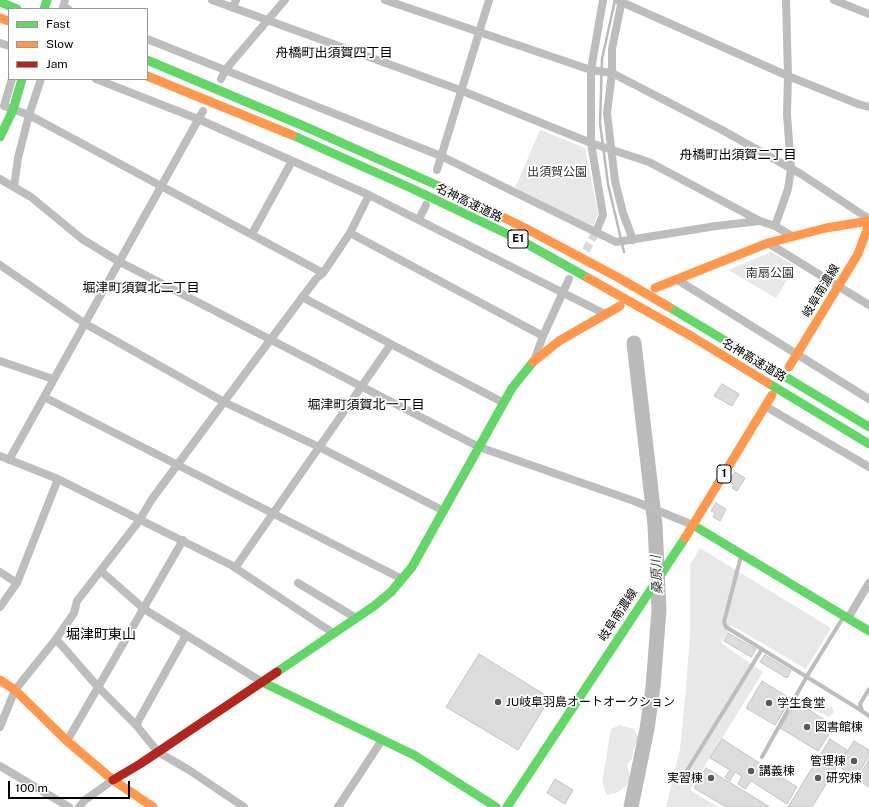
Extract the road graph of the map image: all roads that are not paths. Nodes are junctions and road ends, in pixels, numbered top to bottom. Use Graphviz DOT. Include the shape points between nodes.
graph roads {
  1 [pos="66,0"];
  2 [pos="212,0"];
  3 [pos="236,0"];
  4 [pos="284,0"];
  5 [pos="385,0"];
  6 [pos="489,0"];
  7 [pos="603,0"];
  8 [pos="620,0"];
  9 [pos="786,0"];
  10 [pos="834,0"];
  11 [pos="0,2"];
  12 [pos="15,8"];
  13 [pos="66,8"];
  14 [pos="233,8"];
  15 [pos="869,14"];
  16 [pos="267,21"];
  17 [pos="478,32"];
  18 [pos="148,39"];
  19 [pos="148,60"];
  20 [pos="226,69"];
  21 [pos="594,71"];
  22 [pos="609,73"];
  23 [pos="148,76"];
  24 [pos="788,76"];
  25 [pos="221,79"];
  26 [pos="12,80"];
  27 [pos="22,80"];
  28 [pos="41,80"];
  29 [pos="99,80"];
  30 [pos="460,90"];
  31 [pos="2,105"];
  32 [pos="869,106"];
  33 [pos="13,110"];
  34 [pos="203,111"];
  35 [pos="28,115"];
  36 [pos="198,119"];
  37 [pos="0,137"];
  38 [pos="594,144"];
  39 [pos="609,148"];
  40 [pos="441,156"];
  41 [pos="292,161"];
  42 [pos="792,169"];
  43 [pos="437,170"];
  44 [pos="0,179"];
  45 [pos="14,187"];
  46 [pos="161,187"];
  47 [pos="368,195"];
  48 [pos="426,205"];
  49 [pos="420,219"];
  50 [pos="869,220"];
  51 [pos="760,221"];
  52 [pos="869,224"];
  53 [pos="775,226"];
  54 [pos="596,232"];
  55 [pos="350,233"];
  56 [pos="252,234"];
  57 [pos="792,236"];
  58 [pos="632,240"];
  59 [pos="768,243"];
  60 [pos="118,261"];
  61 [pos="0,265"];
  62 [pos="323,274"];
  63 [pos="569,279"];
  64 [pos="676,279"];
  65 [pos="838,286"];
  66 [pos="655,288"];
  67 [pos="563,292"];
  68 [pos="302,297"];
  69 [pos="869,305"];
  70 [pos="620,306"];
  71 [pos="606,314"];
  72 [pos="84,323"];
  73 [pos="543,336"];
  74 [pos="269,340"];
  75 [pos="391,344"];
  76 [pos="797,355"];
  77 [pos="0,361"];
  78 [pos="534,361"];
  79 [pos="789,368"];
  80 [pos="53,379"];
  81 [pos="361,387"];
  82 [pos="772,395"];
  83 [pos="44,397"];
  84 [pos="869,399"];
  85 [pos="224,402"];
  86 [pos="504,404"];
  87 [pos="765,406"];
  88 [pos="869,427"];
  89 [pos="869,444"];
  90 [pos="319,447"];
  91 [pos="479,447"];
  92 [pos="0,456"];
  93 [pos="9,460"];
  94 [pos="177,465"];
  95 [pos="869,467"];
  96 [pos="58,479"];
  97 [pos="444,511"];
  98 [pos="273,514"];
  99 [pos="139,521"];
  100 [pos="693,525"];
  101 [pos="184,540"];
  102 [pos="741,554"];
  103 [pos="235,568"];
  104 [pos="101,571"];
  105 [pos="0,572"];
  106 [pos="402,579"];
  107 [pos="298,583"];
  108 [pos="17,584"];
  109 [pos="869,584"];
  110 [pos="0,607"];
  111 [pos="144,609"];
  112 [pos="846,617"];
  113 [pos="356,618"];
  114 [pos="869,631"];
  115 [pos="333,633"];
  116 [pos="186,635"];
  117 [pos="56,638"];
  118 [pos="762,649"];
  119 [pos="807,676"];
  120 [pos="0,680"];
  121 [pos="262,682"];
  122 [pos="98,687"];
  123 [pos="869,689"];
  124 [pos="14,690"];
  125 [pos="862,711"];
  126 [pos="869,716"];
  127 [pos="136,725"];
  128 [pos="0,727"];
  129 [pos="382,740"];
  130 [pos="67,741"];
  131 [pos="158,752"];
  132 [pos="762,757"];
  133 [pos="0,766"];
  134 [pos="683,777"];
  135 [pos="113,780"];
  136 [pos="69,807"];
  137 [pos="79,807"];
  138 [pos="153,807"];
  139 [pos="244,807"];
  140 [pos="338,807"];
  141 [pos="496,807"];
  142 [pos="507,807"];
  1 -- 13 [label="street" via="63,7"];
  2 -- 14 [label="street"];
  3 -- 14 [label="street"];
  4 -- 16 [label="street"];
  5 -- 17 [label="street"];
  6 -- 17 [label="street"];
  7 -- 21 [label="street"];
  8 -- 22 [label="street"];
  8 -- 24 [label="street"];
  9 -- 24 [label="street"];
  10 -- 15 [label="street"];
  11 -- 12 [label="main road"];
  14 -- 16 [label="street"];
  16 -- 20 [label="street"];
  16 -- 30 [label="street"];
  17 -- 21 [label="street"];
  17 -- 30 [label="street"];
  18 -- 20 [label="street"];
  19 -- 88 [label="main road, 名神高速道路 / E1" via="418,176 525,228 692,320"];
  20 -- 25 [label="street"];
  20 -- 40 [label="street"];
  21 -- 22 [label="street"];
  21 -- 38 [label="street"];
  22 -- 39 [label="street"];
  22 -- 42 [label="street" via="722,130"];
  23 -- 89 [label="main road, 名神高速道路 / E1" via="399,182 520,240 691,336"];
  24 -- 32 [label="street"];
  24 -- 42 [label="street" via="787,114"];
  26 -- 31 [label="street"];
  27 -- 33 [label="main road"];
  28 -- 35 [label="street"];
  29 -- 36 [label="street"];
  30 -- 38 [label="street"];
  30 -- 40 [label="street"];
  31 -- 33 [label="street"];
  33 -- 35 [label="street"];
  33 -- 37 [label="main road"];
  34 -- 36 [label="street"];
  35 -- 45 [label="street"];
  35 -- 46 [label="street"];
  36 -- 41 [label="street"];
  36 -- 46 [label="street"];
  38 -- 39 [label="street"];
  38 -- 54 [label="street" via="603,215"];
  39 -- 51 [label="street" via="649,162"];
  39 -- 58 [label="street" via="615,182"];
  40 -- 43 [label="street"];
  40 -- 54 [label="street"];
  41 -- 47 [label="street"];
  41 -- 56 [label="street"];
  42 -- 50 [label="street"];
  42 -- 53 [label="street"];
  44 -- 45 [label="street"];
  45 -- 60 [label="street" via="31,197 82,239"];
  46 -- 56 [label="street"];
  46 -- 60 [label="street"];
  47 -- 49 [label="street"];
  47 -- 55 [label="street"];
  48 -- 49 [label="street"];
  49 -- 67 [label="street"];
  50 -- 57 [label="main road"];
  51 -- 53 [label="street"];
  51 -- 58 [label="street"];
  52 -- 65 [label="main road, 岐阜南濃線" via="858,254"];
  53 -- 57 [label="street"];
  54 -- 58 [label="street" via="619,242"];
  55 -- 62 [label="street"];
  55 -- 73 [label="street"];
  56 -- 62 [label="street"];
  57 -- 59 [label="main road"];
  59 -- 64 [label="main road"];
  59 -- 65 [label="street"];
  60 -- 72 [label="street"];
  60 -- 74 [label="street"];
  61 -- 72 [label="street"];
  62 -- 68 [label="street"];
  63 -- 67 [label="street"];
  64 -- 66 [label="main road"];
  64 -- 76 [label="street"];
  65 -- 69 [label="street"];
  65 -- 76 [label="main road, 岐阜南濃線"];
  67 -- 71 [label="street"];
  67 -- 73 [label="street"];
  68 -- 74 [label="street"];
  68 -- 75 [label="street"];
  70 -- 71 [label="main road"];
  71 -- 78 [label="main road" via="559,341"];
  72 -- 80 [label="street"];
  72 -- 85 [label="street"];
  73 -- 78 [label="street"];
  74 -- 81 [label="street"];
  74 -- 85 [label="street"];
  75 -- 81 [label="street"];
  75 -- 86 [label="street"];
  76 -- 79 [label="main road, 岐阜南濃線"];
  76 -- 84 [label="street"];
  77 -- 80 [label="street"];
  78 -- 86 [label="main road" via="512,388"];
  80 -- 83 [label="street"];
  81 -- 90 [label="street"];
  81 -- 91 [label="street"];
  82 -- 87 [label="main road, 岐阜南濃線 / 1"];
  83 -- 93 [label="street"];
  83 -- 94 [label="street"];
  85 -- 90 [label="street"];
  85 -- 94 [label="street"];
  86 -- 91 [label="main road"];
  87 -- 95 [label="street"];
  87 -- 100 [label="main road, 岐阜南濃線 / 1"];
  90 -- 97 [label="street"];
  90 -- 98 [label="street"];
  91 -- 97 [label="main road"];
  91 -- 100 [label="street" via="634,501"];
  92 -- 93 [label="street"];
  93 -- 96 [label="street"];
  94 -- 98 [label="street"];
  94 -- 99 [label="street"];
  96 -- 99 [label="street"];
  96 -- 108 [label="street"];
  97 -- 106 [label="main road" via="412,567"];
  98 -- 103 [label="street"];
  98 -- 106 [label="street"];
  99 -- 101 [label="street"];
  99 -- 104 [label="street"];
  100 -- 102 [label="main road"];
  100 -- 142 [label="main road, 岐阜南濃線 / 1"];
  101 -- 103 [label="street"];
  101 -- 111 [label="street"];
  102 -- 112 [label="main road"];
  102 -- 118 [label="lane" via="724,622 726,627"];
  103 -- 115 [label="street"];
  104 -- 111 [label="street"];
  104 -- 117 [label="street" via="78,601 74,613"];
  105 -- 108 [label="street"];
  106 -- 113 [label="main road" via="391,592"];
  107 -- 113 [label="street"];
  108 -- 110 [label="street"];
  109 -- 112 [label="street"];
  111 -- 116 [label="street"];
  111 -- 122 [label="street"];
  112 -- 114 [label="main road"];
  112 -- 119 [label="lane"];
  113 -- 115 [label="main road"];
  115 -- 121 [label="main road"];
  116 -- 121 [label="street"];
  116 -- 127 [label="street"];
  117 -- 122 [label="street"];
  117 -- 124 [label="street"];
  118 -- 119 [label="lane"];
  118 -- 134 [label="lane"];
  119 -- 125 [label="lane"];
  119 -- 132 [label="lane"];
  120 -- 124 [label="main road"];
  121 -- 129 [label="main road"];
  121 -- 131 [label="main road"];
  122 -- 127 [label="street"];
  122 -- 130 [label="street"];
  123 -- 125 [label="lane" via="860,704"];
  124 -- 128 [label="street"];
  124 -- 130 [label="main road"];
  125 -- 126 [label="lane"];
  127 -- 131 [label="street"];
  129 -- 140 [label="street"];
  129 -- 141 [label="main road" via="414,755"];
  130 -- 135 [label="main road"];
  131 -- 135 [label="main road"];
  131 -- 139 [label="street"];
  133 -- 136 [label="street"];
  135 -- 137 [label="street"];
  135 -- 138 [label="main road"];
}
